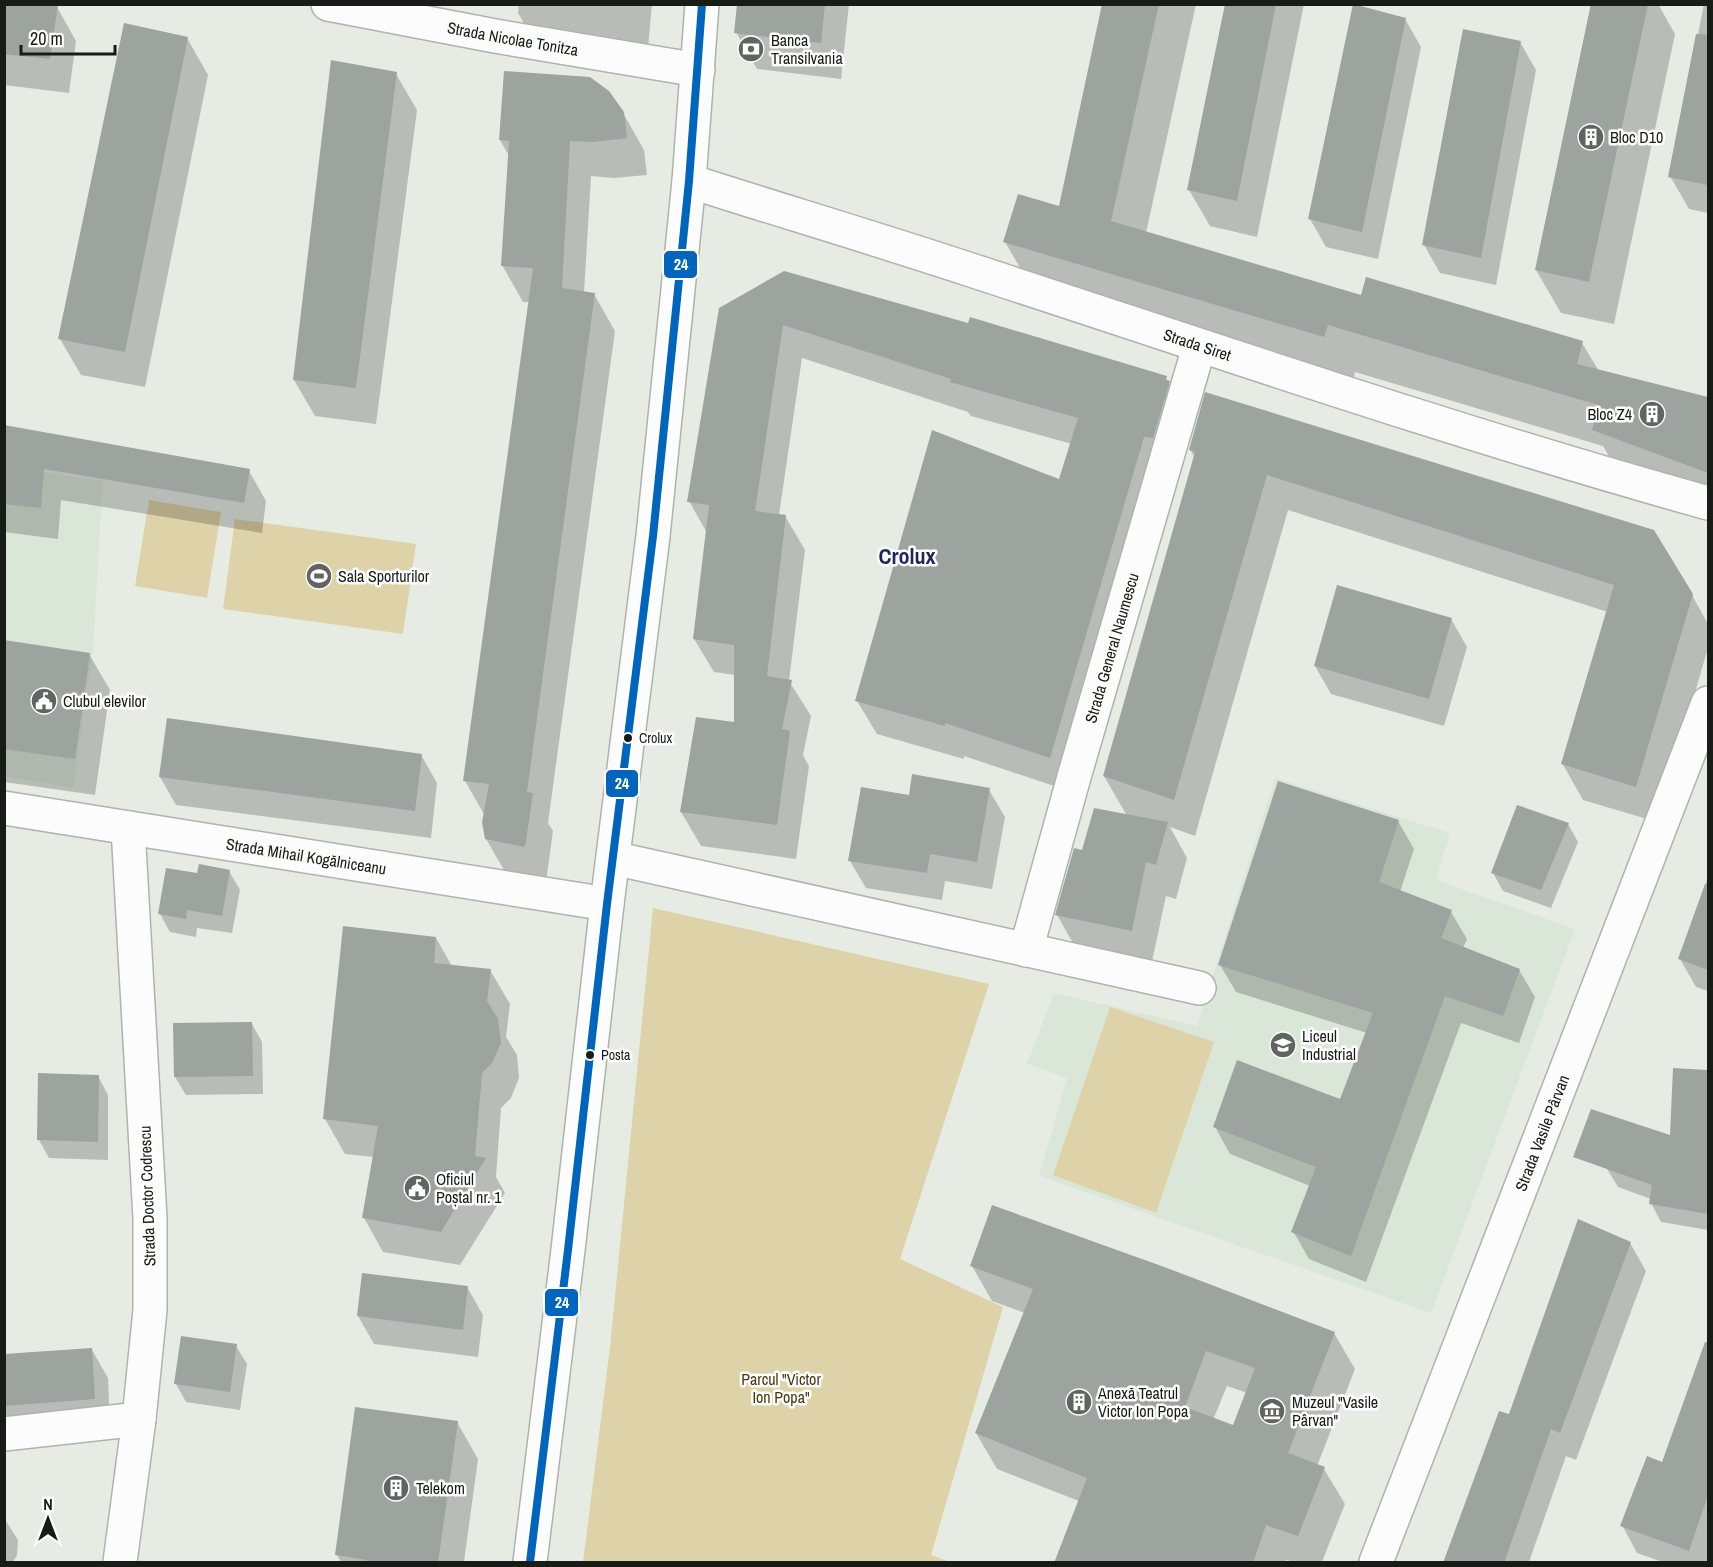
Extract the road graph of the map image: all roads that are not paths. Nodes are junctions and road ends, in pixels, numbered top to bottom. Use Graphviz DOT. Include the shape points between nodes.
graph roads {
  1 [pos="328,4"];
  2 [pos="702,4"];
  3 [pos="698,70"];
  4 [pos="688,182"];
  5 [pos="1199,346"];
  6 [pos="1708,504"];
  7 [pos="1708,703"];
  8 [pos="4,808"];
  9 [pos="128,828"];
  10 [pos="612,858"];
  11 [pos="607,904"];
  12 [pos="1026,950"];
  13 [pos="1199,988"];
  14 [pos="139,1419"];
  15 [pos="4,1434"];
  16 [pos="120,1563"];
  17 [pos="530,1563"];
  18 [pos="1376,1563"];
  1 -- 3 [label="street, Strada Nicolae Tonitza"];
  2 -- 3 [label="street"];
  3 -- 4 [label="street"];
  4 -- 5 [label="street, Strada Siret"];
  4 -- 10 [label="street" via="653,536"];
  5 -- 6 [label="street, Strada Siret" via="1564,463"];
  5 -- 12 [label="street, Strada General Naumescu"];
  7 -- 18 [label="street, Strada Vasile Pârvan"];
  8 -- 9 [label="street, Strada Mihail Kogălniceanu"];
  9 -- 11 [label="street, Strada Mihail Kogălniceanu"];
  9 -- 14 [label="street, Strada Doctor Codrescu" via="150,1218 150,1310"];
  10 -- 11 [label="street"];
  10 -- 12 [label="street"];
  11 -- 17 [label="street"];
  12 -- 13 [label="street"];
  14 -- 15 [label="street"];
  14 -- 16 [label="street, Strada Doctor Codrescu"];
}
